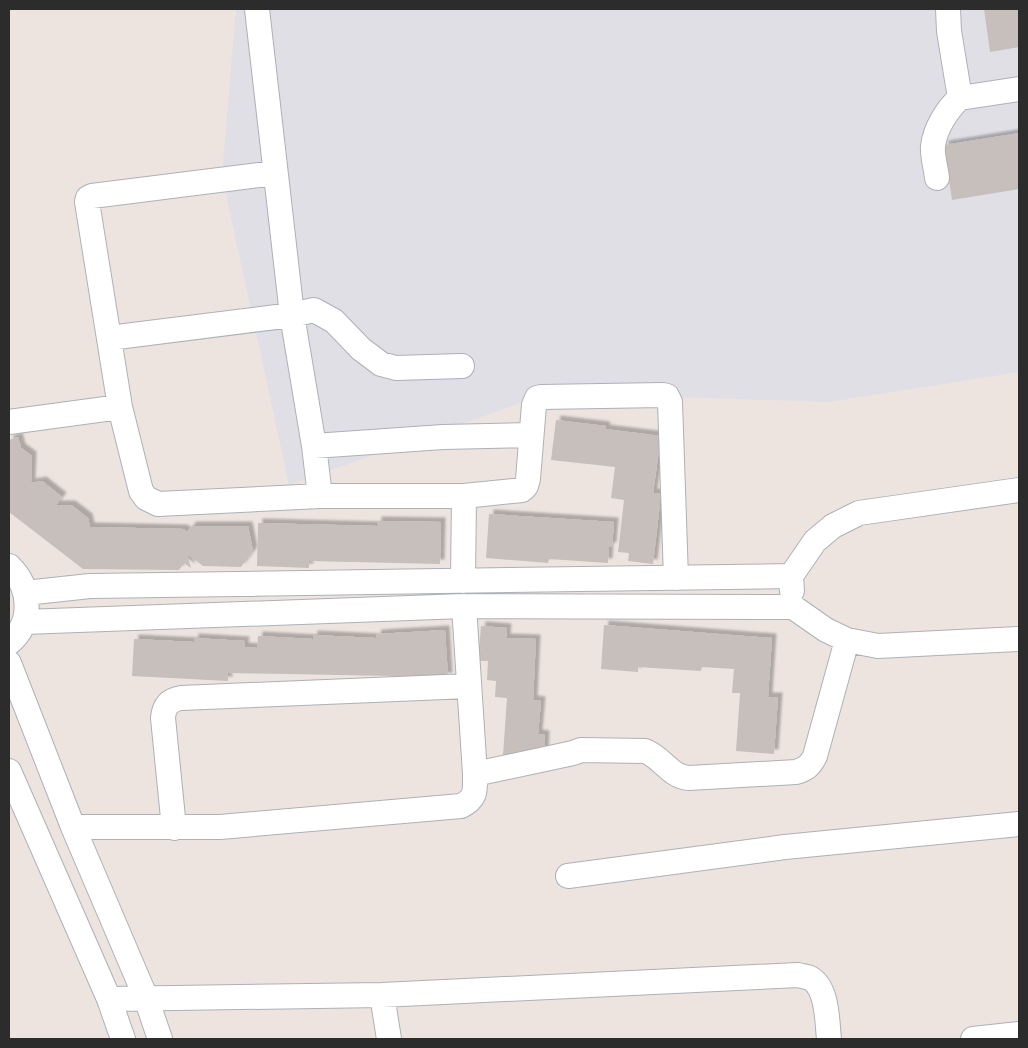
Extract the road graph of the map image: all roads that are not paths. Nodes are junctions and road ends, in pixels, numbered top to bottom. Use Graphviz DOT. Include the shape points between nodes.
graph roads {
  1 [pos="257,9"];
  2 [pos="948,9"];
  3 [pos="1019,89"];
  4 [pos="960,98"];
  5 [pos="275,173"];
  6 [pos="937,178"];
  7 [pos="292,315"];
  8 [pos="109,338"];
  9 [pos="462,366"];
  10 [pos="120,407"];
  11 [pos="9,422"];
  12 [pos="531,435"];
  13 [pos="314,446"];
  14 [pos="1019,490"];
  15 [pos="320,496"];
  16 [pos="464,496"];
  17 [pos="9,566"];
  18 [pos="791,576"];
  19 [pos="676,578"];
  20 [pos="463,581"];
  21 [pos="26,592"];
  22 [pos="464,606"];
  23 [pos="793,608"];
  24 [pos="24,622"];
  25 [pos="1019,639"];
  26 [pos="847,640"];
  27 [pos="9,643"];
  28 [pos="9,663"];
  29 [pos="470,686"];
  30 [pos="9,772"];
  31 [pos="475,774"];
  32 [pos="1019,824"];
  33 [pos="73,827"];
  34 [pos="174,828"];
  35 [pos="568,876"];
  36 [pos="382,995"];
  37 [pos="146,998"];
  38 [pos="109,999"];
  39 [pos="1019,1034"];
  40 [pos="123,1039"];
  41 [pos="160,1039"];
  42 [pos="389,1039"];
  43 [pos="829,1039"];
  44 [pos="973,1039"];
  1 -- 5 [label="street"];
  2 -- 4 [label="street"];
  3 -- 4 [label="street"];
  4 -- 6 [label="street" via="937,132 933,147"];
  5 -- 7 [label="street"];
  5 -- 8 [label="street" via="88,198"];
  7 -- 8 [label="street"];
  7 -- 9 [label="street" via="314,310 334,321 381,364 396,368"];
  7 -- 13 [label="street"];
  8 -- 10 [label="street"];
  10 -- 11 [label="street"];
  10 -- 15 [label="street" via="141,492 152,502"];
  12 -- 13 [label="street"];
  12 -- 16 [label="street" via="528,479 522,490"];
  12 -- 19 [label="street" via="537,398 667,396 670,402"];
  13 -- 15 [label="street"];
  14 -- 18 [label="street" via="859,514 833,526 815,541"];
  15 -- 16 [label="street"];
  16 -- 20 [label="street"];
  17 -- 21 [label="street"];
  18 -- 19 [label="street"];
  18 -- 23 [label="street"];
  19 -- 20 [label="street"];
  20 -- 21 [label="street" via="90,586"];
  21 -- 24 [label="street"];
  22 -- 23 [label="street"];
  22 -- 24 [label="street"];
  22 -- 29 [label="street"];
  23 -- 26 [label="street"];
  24 -- 27 [label="street"];
  25 -- 26 [label="street" via="878,646"];
  26 -- 31 [label="street" via="815,756 804,770 690,778 675,774 645,751 585,750"];
  28 -- 33 [label="street"];
  29 -- 31 [label="street"];
  29 -- 34 [label="street" via="173,700 167,704 162,718"];
  30 -- 38 [label="street"];
  31 -- 34 [label="street" via="473,796 461,806 237,826"];
  32 -- 35 [label="street" via="785,848"];
  33 -- 34 [label="street"];
  33 -- 37 [label="street"];
  36 -- 37 [label="street"];
  36 -- 42 [label="street"];
  36 -- 43 [label="street" via="798,975 811,979 822,993"];
  37 -- 38 [label="street"];
  37 -- 41 [label="street"];
  38 -- 40 [label="street"];
  39 -- 44 [label="street"];
}
